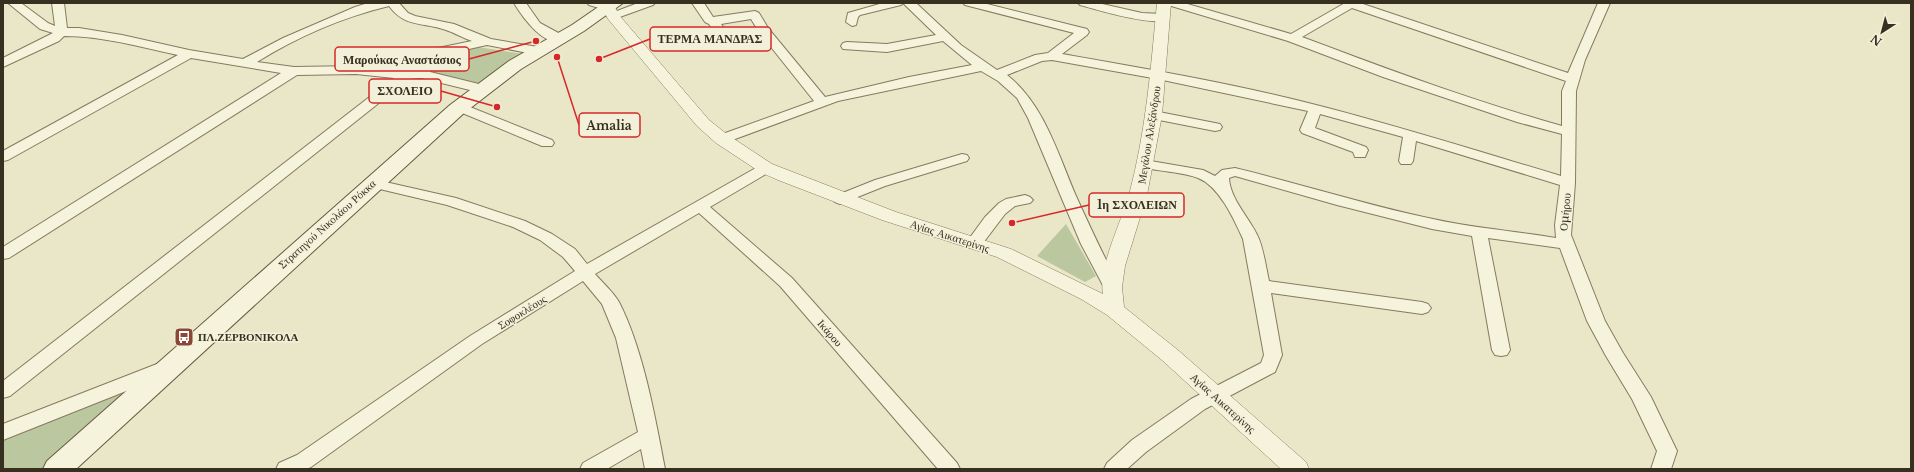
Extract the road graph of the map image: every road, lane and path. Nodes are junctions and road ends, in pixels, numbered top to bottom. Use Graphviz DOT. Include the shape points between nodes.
graph roads {
  1 [pos="14,3"];
  2 [pos="58,3"];
  3 [pos="386,3"];
  4 [pos="393,3"];
  5 [pos="520,3"];
  6 [pos="650,3"];
  7 [pos="698,3"];
  8 [pos="909,3"];
  9 [pos="969,3"];
  10 [pos="1084,3"];
  11 [pos="1172,3"];
  12 [pos="1352,3"];
  13 [pos="1604,3"];
  14 [pos="608,7"];
  15 [pos="1163,11"];
  16 [pos="716,21"];
  17 [pos="852,22"];
  18 [pos="61,32"];
  19 [pos="945,37"];
  20 [pos="1292,38"];
  21 [pos="560,39"];
  22 [pos="488,42"];
  23 [pos="728,42"];
  24 [pos="847,46"];
  25 [pos="538,51"];
  26 [pos="189,54"];
  27 [pos="1052,56"];
  28 [pos="3,63"];
  29 [pos="244,64"];
  30 [pos="984,67"];
  31 [pos="294,71"];
  32 [pos="997,74"];
  33 [pos="413,75"];
  34 [pos="1158,75"];
  35 [pos="1572,79"];
  36 [pos="482,88"];
  37 [pos="822,102"];
  38 [pos="460,107"];
  39 [pos="1316,108"];
  40 [pos="1154,115"];
  41 [pos="1215,128"];
  42 [pos="1569,132"];
  43 [pos="1410,135"];
  44 [pos="722,139"];
  45 [pos="547,143"];
  46 [pos="1360,154"];
  47 [pos="3,156"];
  48 [pos="962,158"];
  49 [pos="1406,161"];
  50 [pos="1145,164"];
  51 [pos="766,168"];
  52 [pos="372,183"];
  53 [pos="1568,183"];
  54 [pos="1222,188"];
  55 [pos="840,199"];
  56 [pos="1026,200"];
  57 [pos="700,206"];
  58 [pos="1478,231"];
  59 [pos="974,243"];
  60 [pos="1565,244"];
  61 [pos="3,254"];
  62 [pos="586,272"];
  63 [pos="1262,286"];
  64 [pos="1112,287"];
  65 [pos="1422,308"];
  66 [pos="1114,310"];
  67 [pos="1501,350"];
  68 [pos="170,366"];
  69 [pos="3,391"];
  70 [pos="1216,396"];
  71 [pos="3,432"];
  72 [pos="649,435"];
  73 [pos="1664,460"];
  74 [pos="57,469"];
  75 [pos="286,469"];
  76 [pos="590,469"];
  77 [pos="655,469"];
  78 [pos="950,469"];
  79 [pos="1114,469"];
  80 [pos="1296,469"];
  1 -- 18 [label="street" via="44,26"];
  2 -- 18 [label="street"];
  3 -- 29 [label="street" via="368,6 306,32"];
  4 -- 22 [label="street" via="401,14 408,18 452,28"];
  5 -- 21 [label="street" via="544,33"];
  6 -- 14 [label="street"];
  7 -- 16 [label="street" via="709,20"];
  8 -- 17 [label="street" via="856,13 852,15"];
  8 -- 19 [label="street"];
  9 -- 27 [label="street" via="1084,32"];
  10 -- 15 [label="street" via="1142,17"];
  11 -- 20 [label="street"];
  12 -- 20 [label="street"];
  12 -- 35 [label="street" via="1389,18"];
  13 -- 35 [label="street, Ομήρου"];
  14 -- 21 [label="main road, Στρατηγού Νικολάου Ρόκκα"];
  14 -- 44 [label="street, Αγίας Αικατερίνης" via="703,123"];
  15 -- 34 [label="street, Μεγάλου Αλεξάνδρου"];
  16 -- 23 [label="street"];
  16 -- 37 [label="street" via="754,15"];
  18 -- 26 [label="street" via="79,32 122,39"];
  18 -- 28 [label="street" via="55,38"];
  19 -- 24 [label="street" via="887,48"];
  19 -- 30 [label="street"];
  20 -- 42 [label="street" via="1388,74"];
  21 -- 25 [label="main road, Στρατηγού Νικολάου Ρόκκα"];
  22 -- 25 [label="street"];
  22 -- 33 [label="street" via="442,51"];
  25 -- 36 [label="main road, Στρατηγού Νικολάου Ρόκκα"];
  26 -- 29 [label="street"];
  26 -- 47 [label="street"];
  27 -- 32 [label="street" via="1039,58"];
  27 -- 34 [label="street"];
  29 -- 31 [label="street"];
  30 -- 32 [label="street"];
  30 -- 37 [label="street" via="902,82"];
  31 -- 33 [label="street" via="356,70"];
  31 -- 61 [label="street"];
  32 -- 64 [label="street" via="1022,96 1035,118 1089,244"];
  33 -- 36 [label="street"];
  33 -- 69 [label="street"];
  34 -- 39 [label="street"];
  34 -- 40 [label="street, Μεγάλου Αλεξάνδρου"];
  35 -- 42 [label="street, Ομήρου" via="1569,91"];
  36 -- 38 [label="main road, Στρατηγού Νικολάου Ρόκκα"];
  37 -- 44 [label="street"];
  38 -- 45 [label="street"];
  38 -- 52 [label="main road, Στρατηγού Νικολάου Ρόκκα"];
  39 -- 43 [label="street"];
  39 -- 46 [label="street" via="1307,130 1361,150"];
  40 -- 41 [label="street"];
  40 -- 50 [label="street, Μεγάλου Αλεξάνδρου"];
  42 -- 53 [label="street, Ομήρου"];
  43 -- 49 [label="street"];
  43 -- 53 [label="street"];
  44 -- 51 [label="street, Αγίας Αικατερίνης"];
  48 -- 55 [label="street" via="880,183"];
  50 -- 54 [label="street" via="1203,174"];
  50 -- 64 [label="street, Μεγάλου Αλεξάνδρου" via="1138,195 1115,266"];
  51 -- 55 [label="street, Αγίας Αικατερίνης"];
  51 -- 57 [label="street, Σοφοκλέους"];
  52 -- 62 [label="street" via="451,201 519,224 568,253"];
  52 -- 68 [label="main road, Στρατηγού Νικολάου Ρόκκα"];
  53 -- 60 [label="street, Ομήρου" via="1563,225"];
  54 -- 58 [label="street" via="1222,177 1227,173 1236,172 1432,224"];
  54 -- 63 [label="street" via="1251,239"];
  55 -- 59 [label="street, Αγίας Αικατερίνης"];
  56 -- 59 [label="street" via="1010,203 1001,210"];
  57 -- 62 [label="street, Σοφοκλέους"];
  57 -- 78 [label="street, Ικάρου" via="786,282"];
  58 -- 60 [label="street"];
  58 -- 67 [label="street"];
  59 -- 66 [label="street, Αγίας Αικατερίνης" via="1042,270"];
  60 -- 73 [label="street, Ομήρου" via="1596,321 1641,397"];
  62 -- 72 [label="street" via="610,302 625,338"];
  62 -- 75 [label="street, Σοφοκλέους" via="476,340 304,461"];
  63 -- 65 [label="street"];
  63 -- 70 [label="street" via="1273,355 1268,367"];
  64 -- 66 [label="street, Μεγάλου Αλεξάνδρου"];
  66 -- 70 [label="street, Αγίας Αικατερίνης"];
  68 -- 71 [label="street"];
  68 -- 74 [label="main road, Στρατηγού Νικολάου Ρόκκα"];
  70 -- 79 [label="street" via="1176,418"];
  70 -- 80 [label="street, Αγίας Αικατερίνης"];
  72 -- 76 [label="street"];
  72 -- 77 [label="street"];
}
